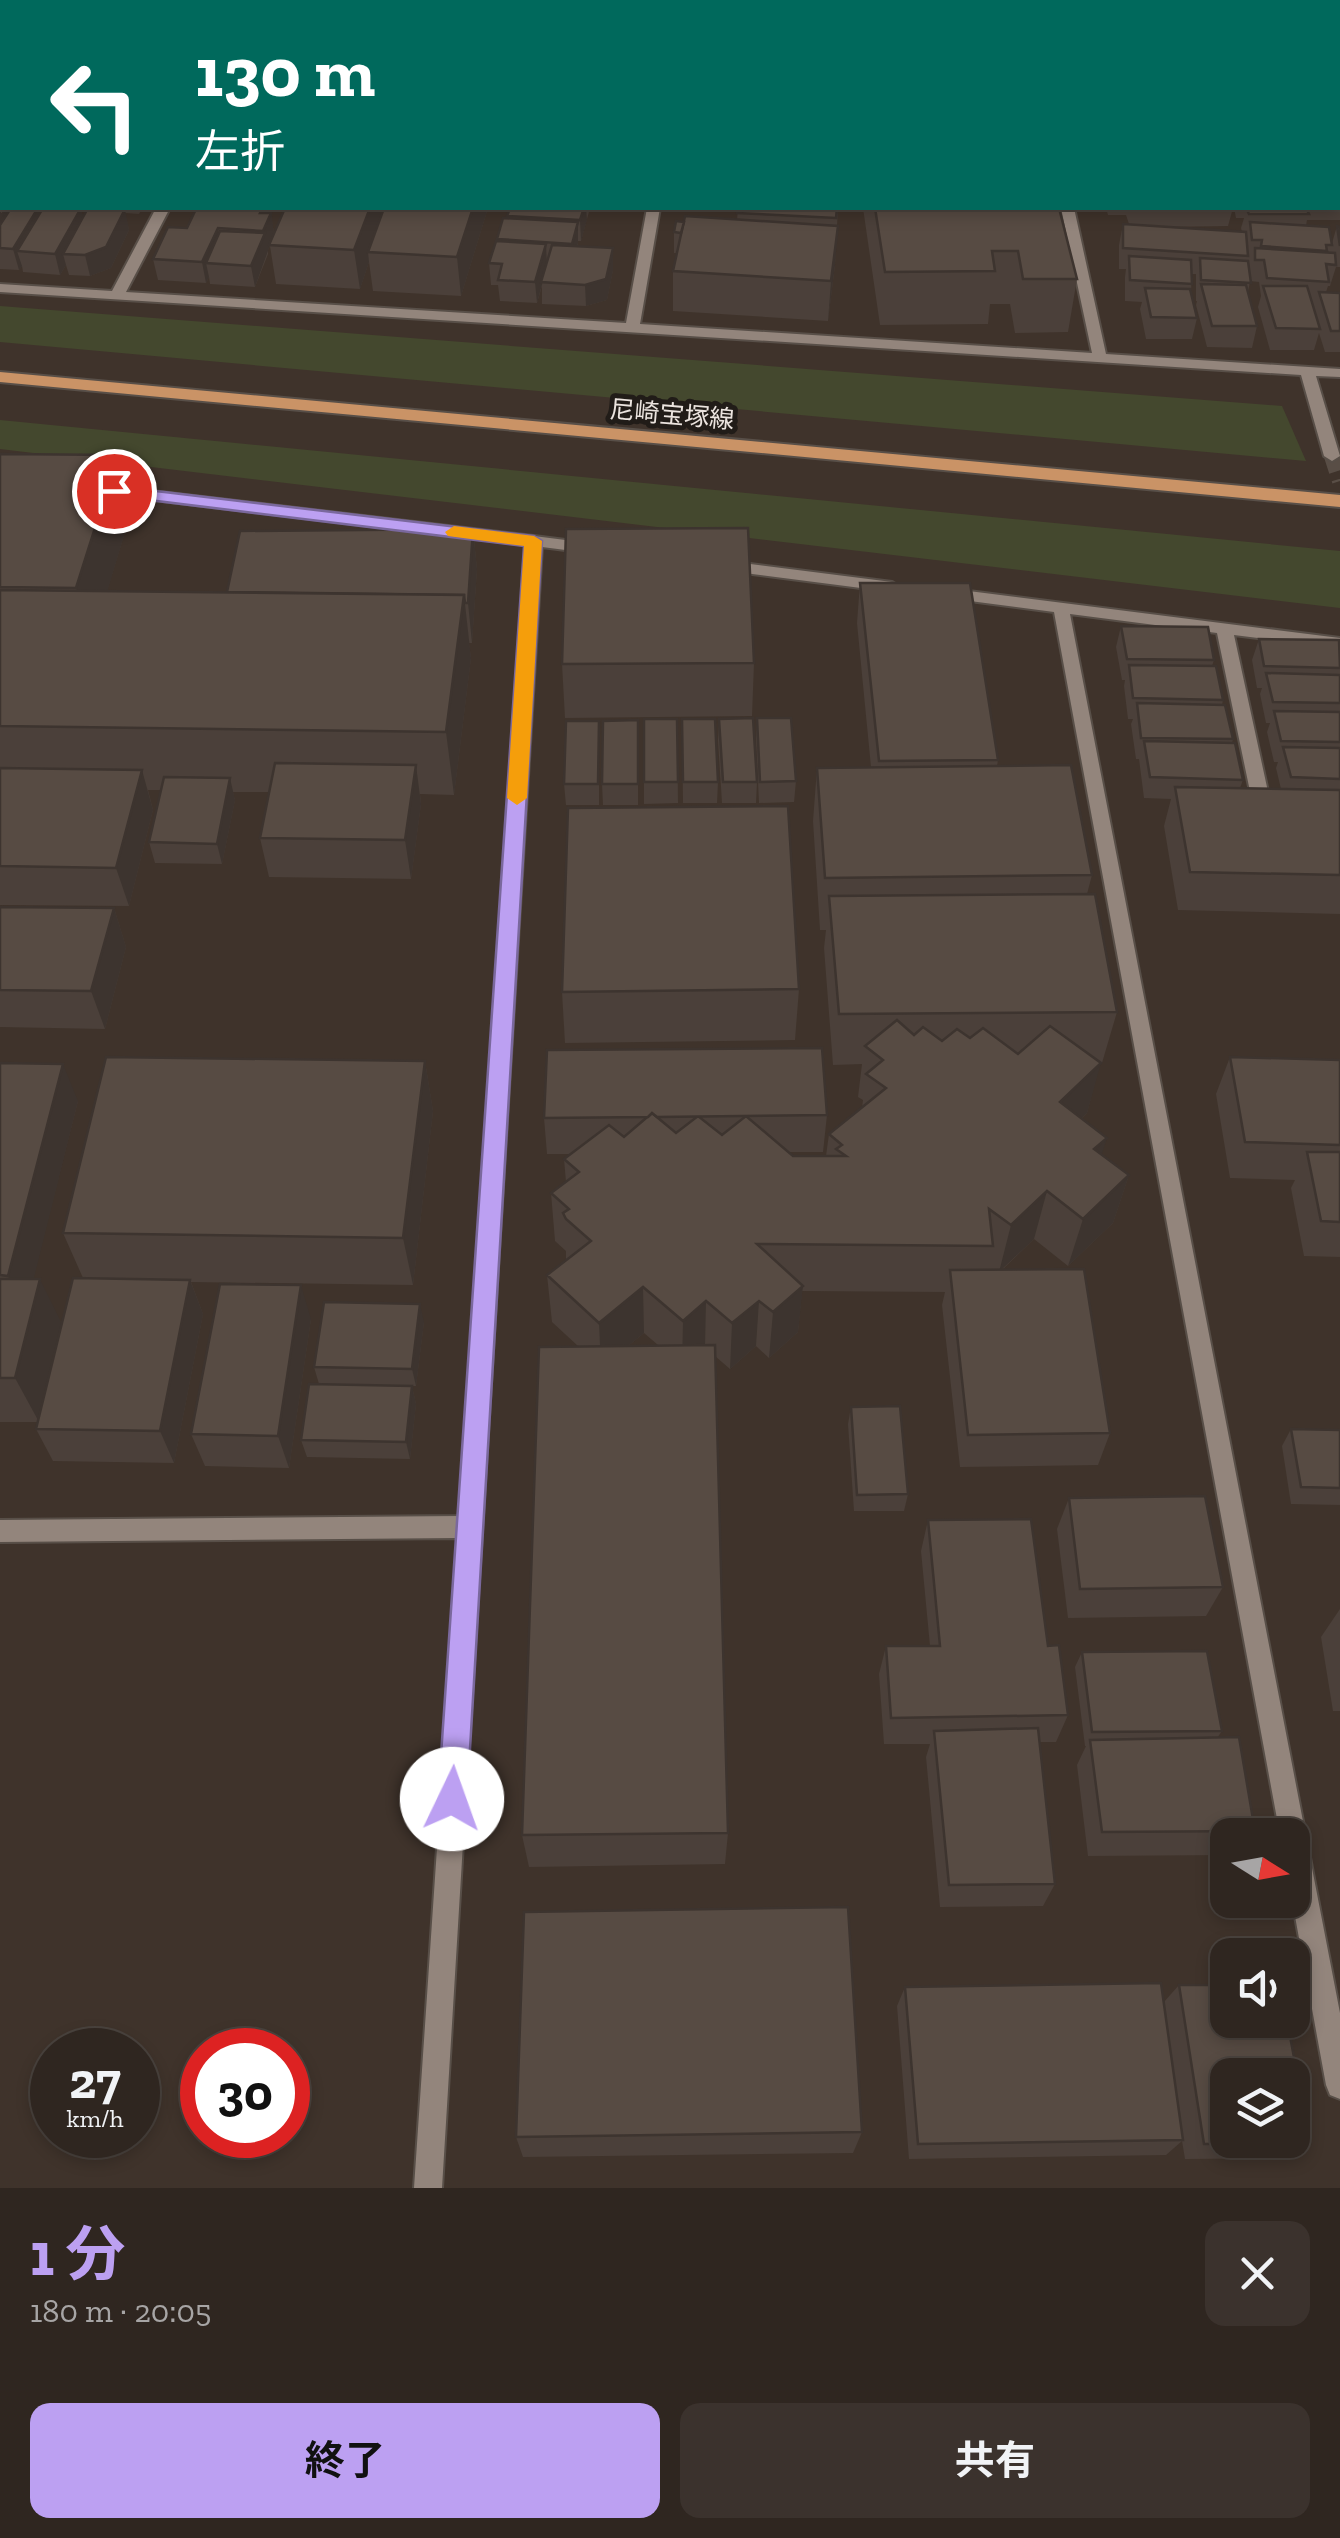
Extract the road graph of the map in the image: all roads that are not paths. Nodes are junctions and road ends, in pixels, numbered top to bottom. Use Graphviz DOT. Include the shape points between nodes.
graph roads {
  1 [pos="161,210"];
  2 [pos="654,210"];
  3 [pos="1068,210"];
  4 [pos="0,288"];
  5 [pos="117,295"];
  6 [pos="632,328"];
  7 [pos="1100,358"];
  8 [pos="1307,371"];
  9 [pos="1340,373"];
  10 [pos="0,378"];
  11 [pos="1332,456"];
  12 [pos="79,487"];
  13 [pos="1340,500"];
  14 [pos="534,541"];
  15 [pos="612,551"];
  16 [pos="709,564"];
  17 [pos="904,588"];
  18 [pos="924,591"];
  19 [pos="1060,608"];
  20 [pos="1224,628"];
  21 [pos="1340,643"];
  22 [pos="1261,800"];
  23 [pos="470,1527"];
  24 [pos="0,1530"];
  25 [pos="1340,2085"];
  26 [pos="428,2188"];
  1 -- 5 [label="street"];
  2 -- 6 [label="street"];
  3 -- 7 [label="street"];
  4 -- 5 [label="street"];
  5 -- 6 [label="street"];
  6 -- 7 [label="street"];
  7 -- 8 [label="street"];
  8 -- 9 [label="street"];
  8 -- 11 [label="street"];
  10 -- 13 [label="main road, 尼崎宝塚線"];
  12 -- 14 [label="street"];
  14 -- 15 [label="street"];
  14 -- 23 [label="street"];
  16 -- 17 [label="street"];
  18 -- 19 [label="street"];
  19 -- 20 [label="street"];
  19 -- 25 [label="street"];
  20 -- 21 [label="street"];
  20 -- 22 [label="street"];
  23 -- 24 [label="street"];
  23 -- 26 [label="street"];
}
